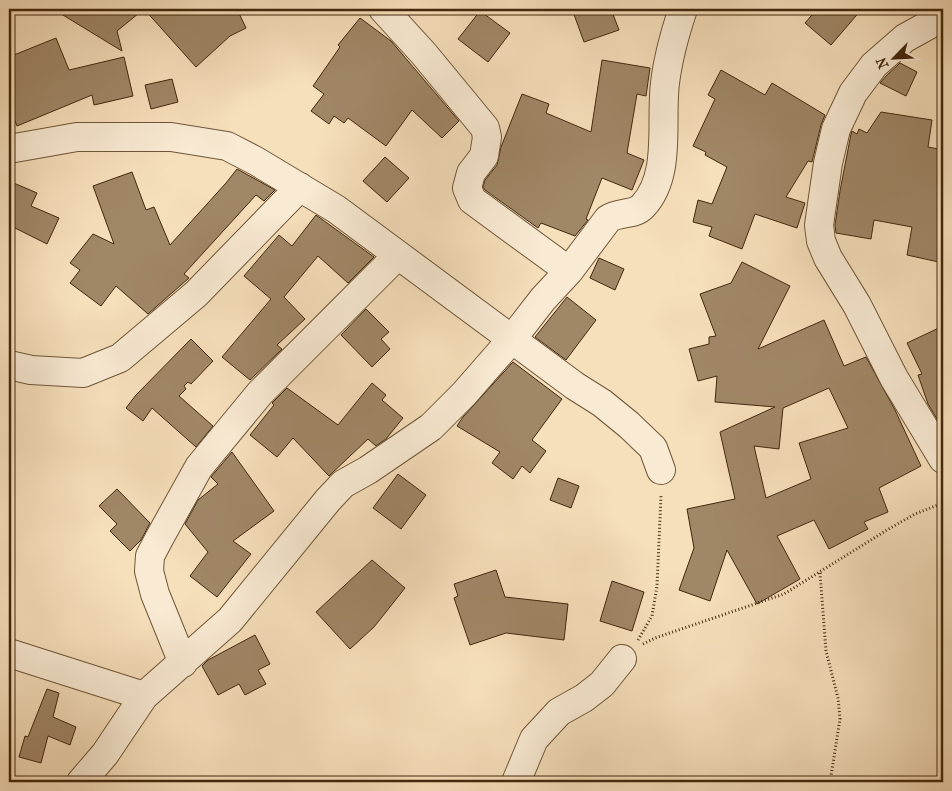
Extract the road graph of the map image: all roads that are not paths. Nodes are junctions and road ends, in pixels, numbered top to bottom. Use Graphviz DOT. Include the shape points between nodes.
graph roads {
  1 [pos="383,9"];
  2 [pos="683,9"];
  3 [pos="943,17"];
  4 [pos="9,149"];
  5 [pos="300,187"];
  6 [pos="398,255"];
  7 [pos="569,271"];
  8 [pos="512,339"];
  9 [pos="9,365"];
  10 [pos="943,459"];
  11 [pos="661,470"];
  12 [pos="9,653"];
  13 [pos="622,659"];
  14 [pos="183,663"];
  15 [pos="144,696"];
  16 [pos="81,782"];
  17 [pos="516,782"];
  1 -- 7 [label="street" via="485,128 484,156 471,173 467,188 472,200"];
  2 -- 7 [label="street" via="665,83 661,171 657,185 638,211 614,214 608,219"];
  3 -- 10 [label="street" via="905,38 874,65 853,92 836,129 819,225 828,258"];
  4 -- 5 [label="street" via="76,136 171,137 227,146"];
  5 -- 6 [label="street"];
  5 -- 9 [label="street" via="196,294 120,358 83,373 31,370"];
  6 -- 8 [label="street"];
  6 -- 14 [label="street" via="260,393 199,467 160,537 150,556 148,571"];
  7 -- 8 [label="street"];
  8 -- 11 [label="street" via="629,425 653,448"];
  8 -- 14 [label="street" via="432,427 343,484 311,518 230,620"];
  12 -- 15 [label="street"];
  13 -- 17 [label="street" via="602,684 559,712 534,739"];
  14 -- 15 [label="street"];
  15 -- 16 [label="street" via="105,754"];
}
